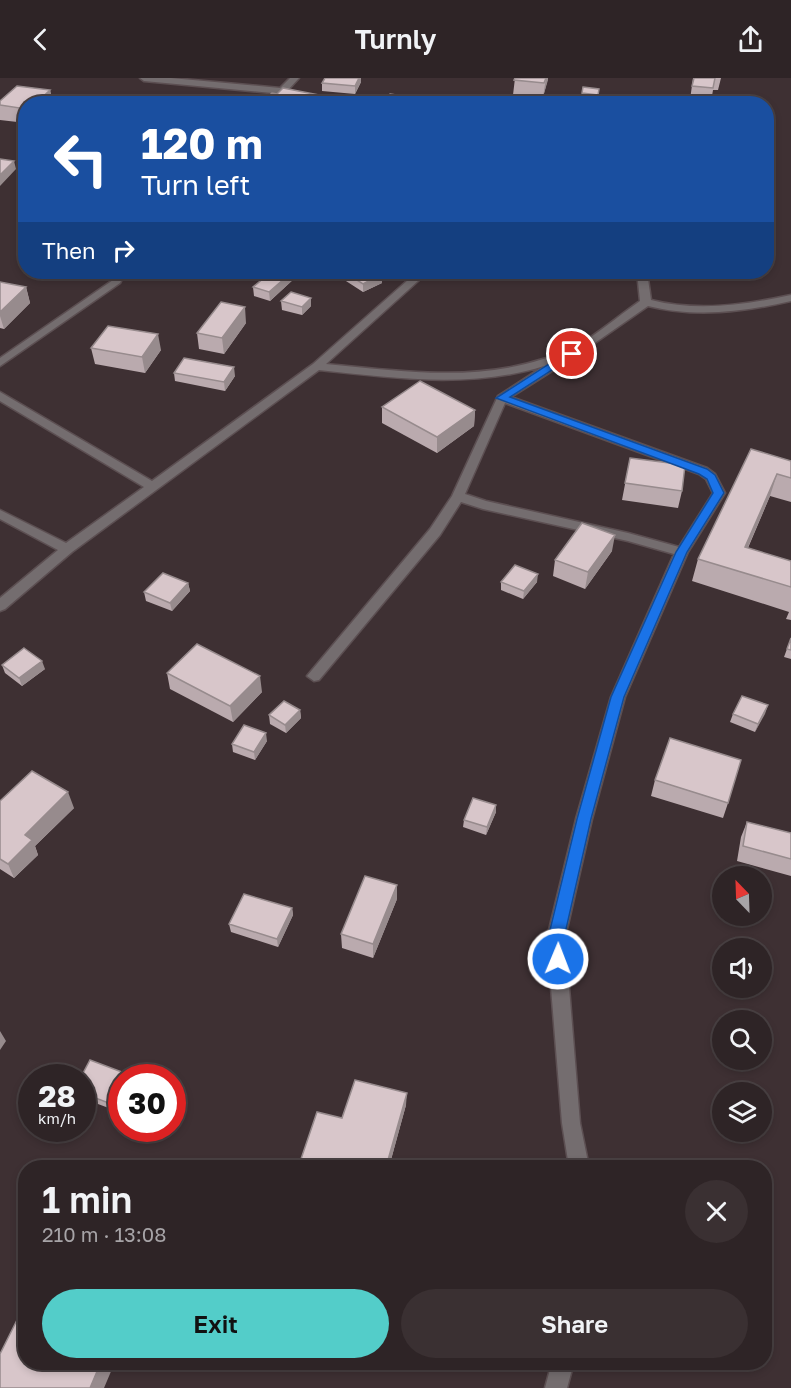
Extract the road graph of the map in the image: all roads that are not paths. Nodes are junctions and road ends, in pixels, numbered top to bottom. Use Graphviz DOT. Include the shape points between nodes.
graph roads {
  1 [pos="144,78"];
  2 [pos="295,78"];
  3 [pos="282,91"];
  4 [pos="307,96"];
  5 [pos="415,279"];
  6 [pos="642,279"];
  7 [pos="116,281"];
  8 [pos="791,298"];
  9 [pos="646,302"];
  10 [pos="572,354"];
  11 [pos="0,363"];
  12 [pos="317,366"];
  13 [pos="0,396"];
  14 [pos="502,398"];
  15 [pos="153,486"];
  16 [pos="458,496"];
  17 [pos="0,514"];
  18 [pos="67,549"];
  19 [pos="682,552"];
  20 [pos="0,606"];
  21 [pos="314,676"];
  22 [pos="578,1160"];
  23 [pos="561,1370"];
  24 [pos="556,1388"];
  1 -- 3 [label="street"];
  2 -- 3 [label="street"];
  3 -- 4 [label="street"];
  5 -- 12 [label="street"];
  6 -- 9 [label="street"];
  7 -- 11 [label="street"];
  8 -- 9 [label="street" via="730,309 688,311"];
  9 -- 10 [label="street"];
  10 -- 12 [label="street" via="487,375 383,373"];
  10 -- 14 [label="street"];
  12 -- 15 [label="street"];
  13 -- 15 [label="street"];
  14 -- 16 [label="street"];
  14 -- 19 [label="street" via="711,477 719,493"];
  15 -- 18 [label="street"];
  16 -- 19 [label="street"];
  16 -- 21 [label="street" via="435,532"];
  17 -- 18 [label="street"];
  18 -- 20 [label="street"];
  19 -- 22 [label="street" via="618,697 556,938"];
  23 -- 24 [label="street"];
}
